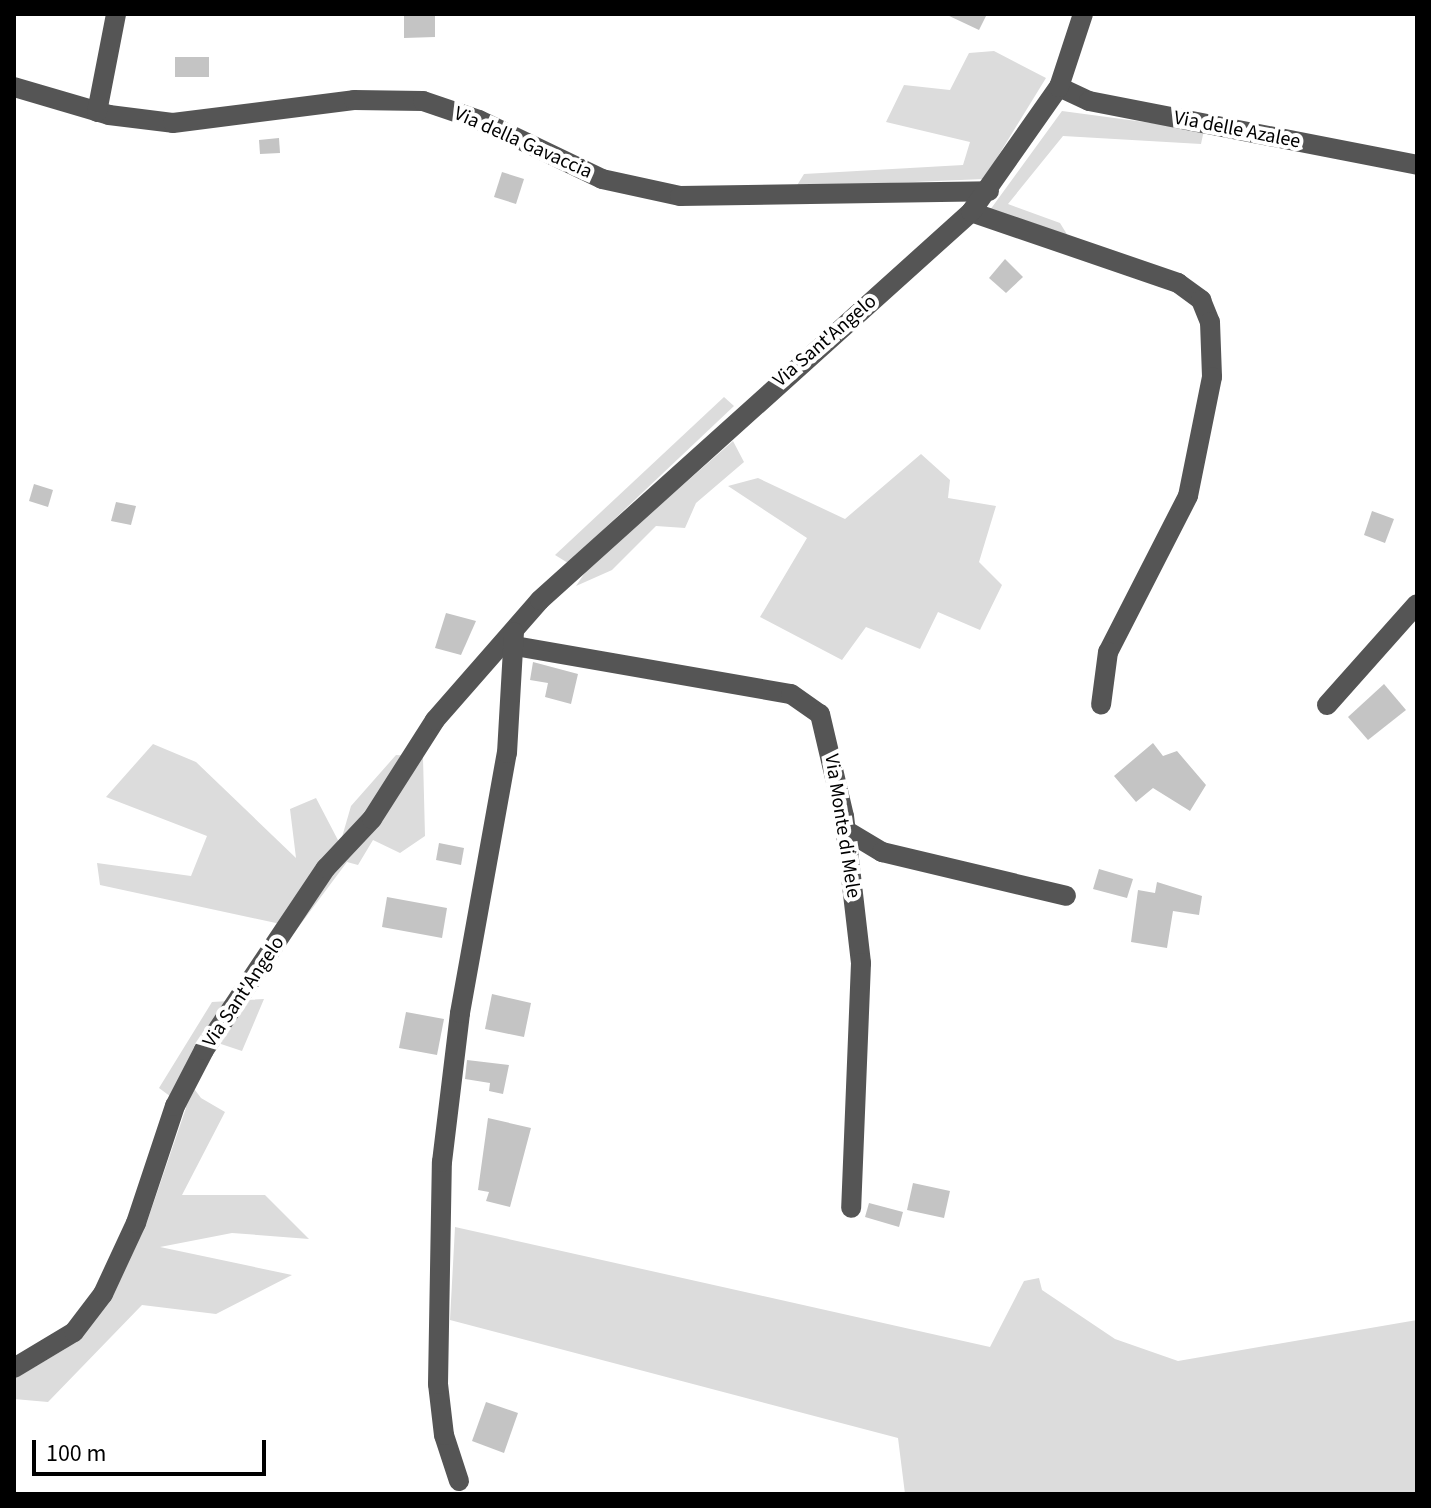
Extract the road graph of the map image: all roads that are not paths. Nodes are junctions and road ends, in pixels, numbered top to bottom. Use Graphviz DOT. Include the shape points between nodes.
graph roads {
  1 [pos="116,14"];
  2 [pos="1083,14"];
  3 [pos="14,87"];
  4 [pos="1059,87"];
  5 [pos="97,112"];
  6 [pos="1417,165"];
  7 [pos="989,191"];
  8 [pos="971,212"];
  9 [pos="1417,604"];
  10 [pos="515,639"];
  11 [pos="1101,705"];
  12 [pos="1327,705"];
  13 [pos="847,831"];
  14 [pos="1066,896"];
  15 [pos="851,1208"];
  16 [pos="14,1368"];
  17 [pos="459,1481"];
  1 -- 5 [label="street"];
  2 -- 4 [label="street, Via Sant'Angelo"];
  3 -- 5 [label="street, Via della Gavaccia"];
  4 -- 6 [label="street, Via delle Azalee" via="1089,101"];
  4 -- 7 [label="street, Via Sant'Angelo"];
  5 -- 7 [label="street, Via della Gavaccia" via="186,123 354,100 409,100 465,115 602,179 646,192 720,198 900,189"];
  7 -- 8 [label="street, Via Sant'Angelo"];
  8 -- 10 [label="street, Via Sant'Angelo" via="540,600"];
  8 -- 11 [label="street" via="1178,283 1201,300 1210,322 1212,377 1192,482 1108,652"];
  9 -- 12 [label="street"];
  10 -- 13 [label="street, Via Monte di Mele" via="805,698 824,725"];
  10 -- 16 [label="street, Via Sant'Angelo" via="435,720 372,819 326,868 204,1050 159,1144 136,1223 90,1314 74,1332"];
  10 -- 17 [label="street" via="507,753 460,1013 442,1162 438,1384 444,1435"];
  13 -- 14 [label="street" via="882,852"];
  13 -- 15 [label="street, Via Monte di Mele" via="862,1002"];
}
